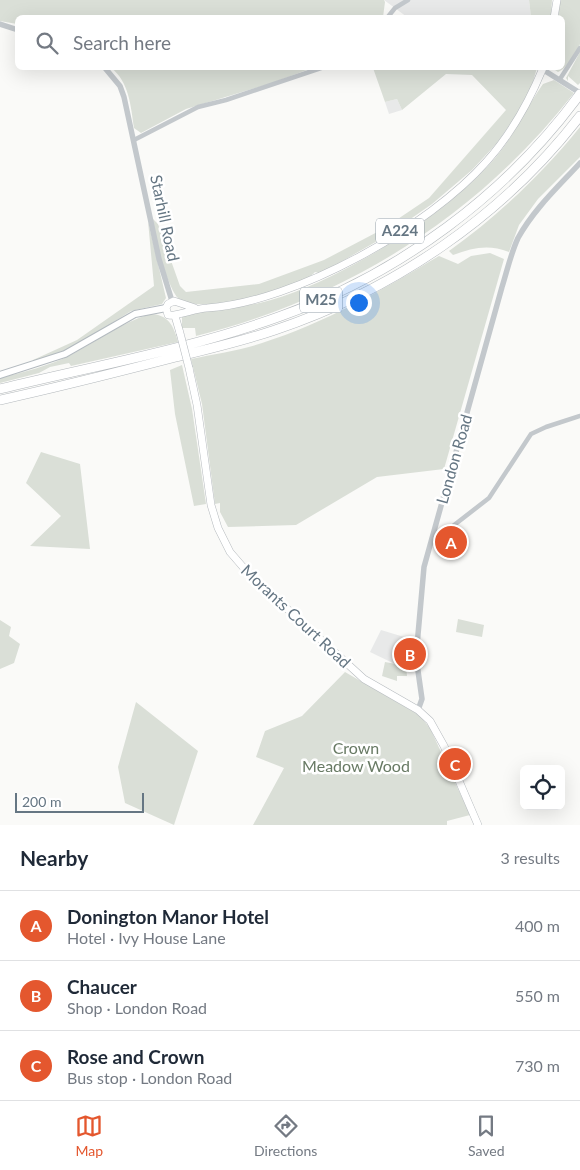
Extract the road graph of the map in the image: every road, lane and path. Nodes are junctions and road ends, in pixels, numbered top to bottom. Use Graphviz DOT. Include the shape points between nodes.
graph roads {
  1 [pos="408,0"];
  2 [pos="557,0"];
  3 [pos="391,15"];
  4 [pos="554,15"];
  5 [pos="0,24"];
  6 [pos="15,29"];
  7 [pos="580,48"];
  8 [pos="107,70"];
  9 [pos="315,70"];
  10 [pos="542,70"];
  11 [pos="546,70"];
  12 [pos="560,79"];
  13 [pos="580,94"];
  14 [pos="580,116"];
  15 [pos="134,140"];
  16 [pos="580,163"];
  17 [pos="175,302"];
  18 [pos="166,308"];
  19 [pos="195,308"];
  20 [pos="177,315"];
  21 [pos="0,375"];
  22 [pos="0,389"];
  23 [pos="0,400"];
  24 [pos="580,416"];
  25 [pos="431,543"];
  26 [pos="418,710"];
  27 [pos="478,825"];
  1 -- 3 [label="street"];
  2 -- 4 [label="main road"];
  5 -- 6 [label="street"];
  7 -- 12 [label="street"];
  8 -- 15 [label="street, Starhill Road" via="122,92"];
  9 -- 15 [label="street" via="198,107"];
  10 -- 19 [label="main road, A224" via="517,121 486,162 465,183 419,218 349,262 288,290 245,303"];
  11 -- 12 [label="street"];
  12 -- 13 [label="street"];
  13 -- 22 [label="highway, M25" via="531,153 475,205 407,254 345,289 237,331"];
  14 -- 23 [label="highway, M25" via="532,170 480,217 424,258 356,297 306,319 248,338"];
  15 -- 17 [label="street, Starhill Road" via="157,251"];
  16 -- 25 [label="street, London Road" via="533,215 517,241"];
  17 -- 18 [label="main road"];
  17 -- 19 [label="main road, A224"];
  17 -- 20 [label="main road, Morants Court Road" via="181,309"];
  18 -- 20 [label="main road" via="168,315"];
  18 -- 21 [label="main road" via="136,314 66,354"];
  19 -- 20 [label="main road, A224"];
  20 -- 26 [label="main road, Morants Court Road, bridge" via="197,405 211,505 230,552 249,574 364,679"];
  24 -- 25 [label="street" via="531,434 489,498"];
  25 -- 26 [label="street, London Road" via="421,584 416,657 422,699"];
  26 -- 27 [label="main road" via="439,736"];
}
